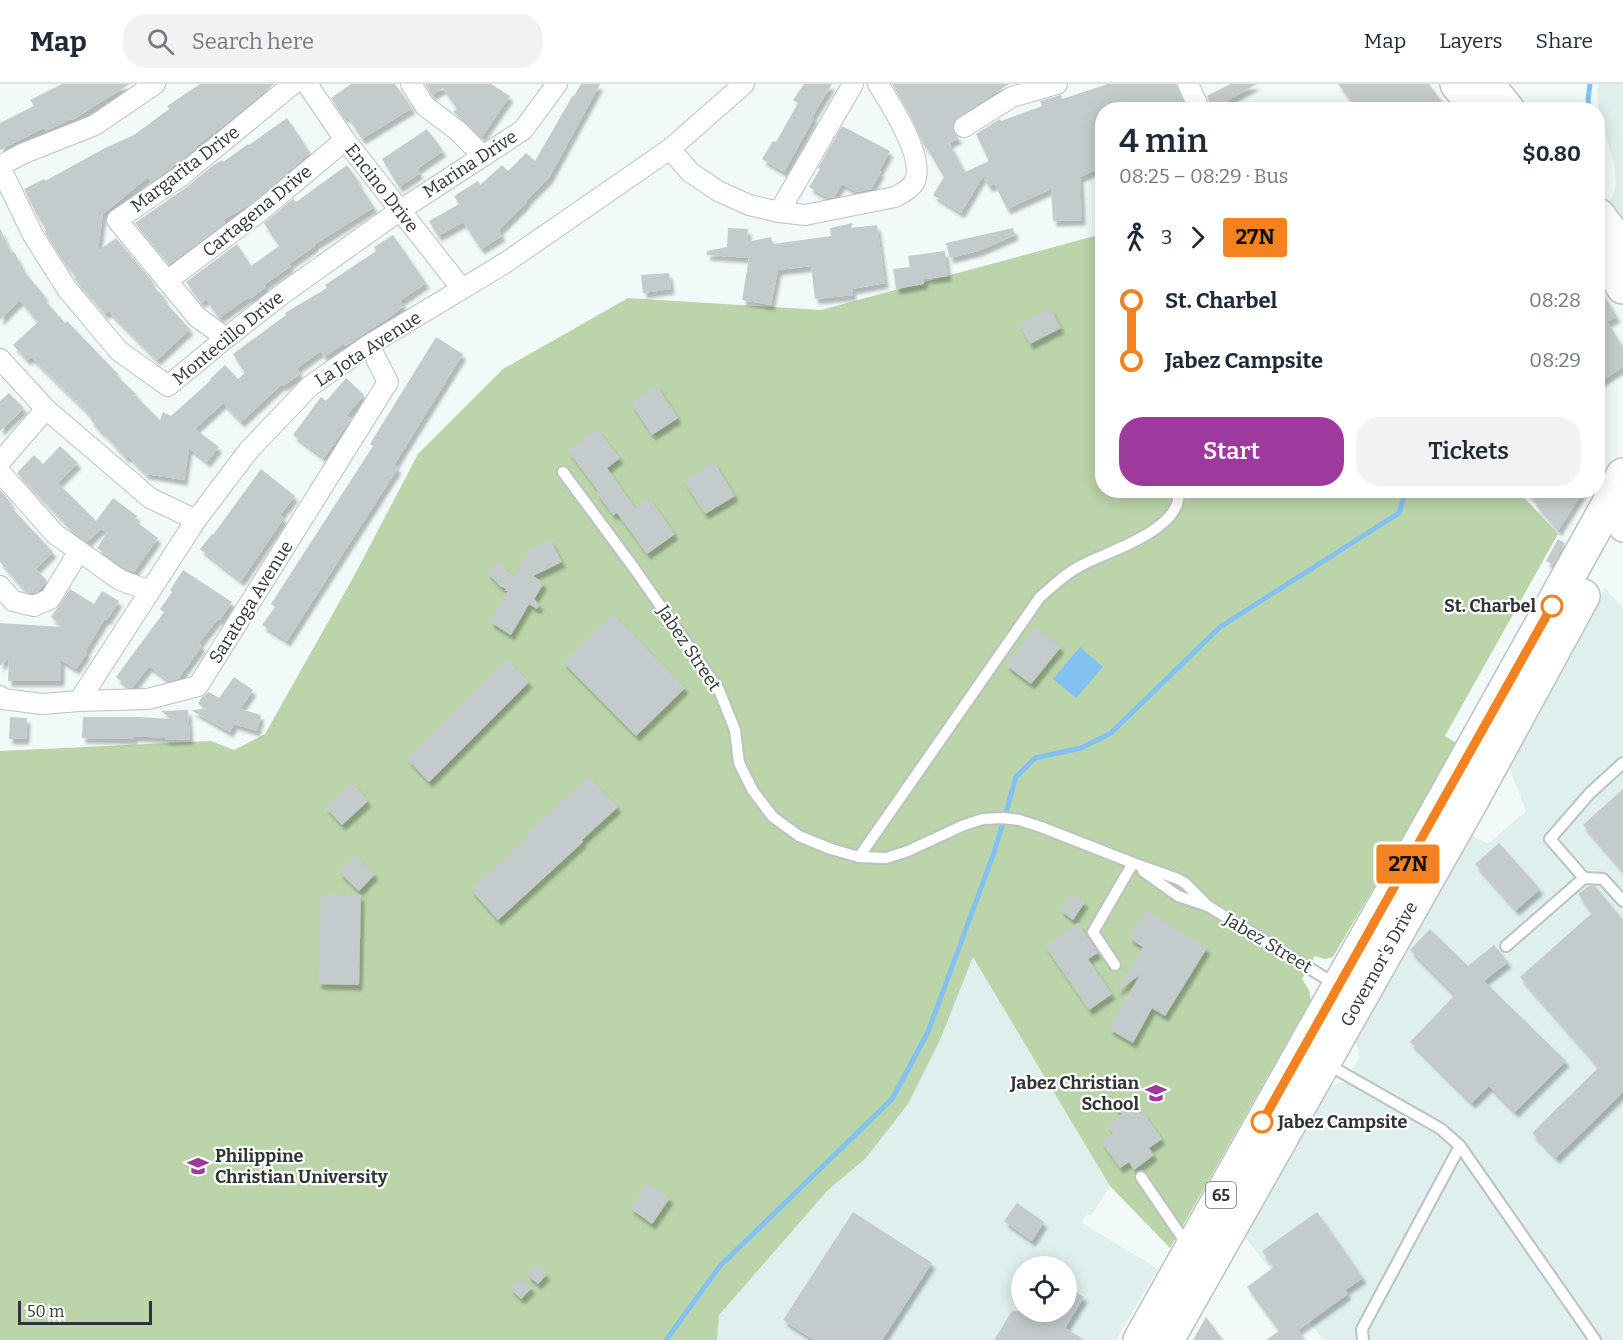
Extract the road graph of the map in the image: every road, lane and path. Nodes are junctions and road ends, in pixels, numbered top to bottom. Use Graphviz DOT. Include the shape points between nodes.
graph roads {
  1 [pos="155,84"];
  2 [pos="293,84"];
  3 [pos="307,84"];
  4 [pos="411,84"];
  5 [pos="744,84"];
  6 [pos="853,84"];
  7 [pos="878,84"];
  8 [pos="1057,84"];
  9 [pos="1188,84"];
  10 [pos="1458,84"];
  11 [pos="1487,84"];
  12 [pos="548,87"];
  13 [pos="1009,90"];
  14 [pos="1196,102"];
  15 [pos="1473,102"];
  16 [pos="1502,102"];
  17 [pos="964,127"];
  18 [pos="345,140"];
  19 [pos="670,150"];
  20 [pos="483,156"];
  21 [pos="0,166"];
  22 [pos="399,211"];
  23 [pos="779,212"];
  24 [pos="1608,231"];
  25 [pos="167,281"];
  26 [pos="1623,287"];
  27 [pos="462,289"];
  28 [pos="226,338"];
  29 [pos="369,345"];
  30 [pos="0,359"];
  31 [pos="46,409"];
  32 [pos="0,462"];
  33 [pos="0,472"];
  34 [pos="563,472"];
  35 [pos="1623,475"];
  36 [pos="1178,498"];
  37 [pos="1620,518"];
  38 [pos="196,520"];
  39 [pos="79,551"];
  40 [pos="0,586"];
  41 [pos="150,591"];
  42 [pos="0,696"];
  43 [pos="79,701"];
  44 [pos="1623,763"];
  45 [pos="859,857"];
  46 [pos="1132,863"];
  47 [pos="1584,878"];
  48 [pos="1623,901"];
  49 [pos="1506,946"];
  50 [pos="1115,965"];
  51 [pos="1349,993"];
  52 [pos="1313,1056"];
  53 [pos="1460,1146"];
  54 [pos="1141,1177"];
  55 [pos="1190,1250"];
  56 [pos="1140,1340"];
  57 [pos="1167,1340"];
  58 [pos="1363,1340"];
  59 [pos="1595,1340"];
  1 -- 21 [label="street" via="95,125"];
  2 -- 25 [label="street, Margarita Drive" via="181,176 117,220"];
  3 -- 18 [label="street, Encino Drive"];
  4 -- 20 [label="street" via="425,106"];
  5 -- 19 [label="street, La Jota Avenue"];
  6 -- 23 [label="street"];
  7 -- 23 [label="street" via="912,148 917,167 914,183 895,197 805,215"];
  8 -- 13 [label="street"];
  9 -- 14 [label="street"];
  10 -- 15 [label="highway"];
  11 -- 16 [label="highway"];
  12 -- 20 [label="street, Marina Drive" via="523,130"];
  13 -- 17 [label="street"];
  18 -- 22 [label="street, Encino Drive"];
  18 -- 25 [label="street, Cartagena Drive" via="259,212"];
  19 -- 23 [label="street" via="690,172 718,191 749,205"];
  19 -- 27 [label="street, La Jota Avenue"];
  20 -- 22 [label="street, Marina Drive"];
  21 -- 28 [label="street, Montecillo Drive" via="33,235 67,289 119,351 168,386"];
  22 -- 27 [label="street, Encino Drive"];
  22 -- 28 [label="street, Montecillo Drive"];
  24 -- 26 [label="highway" via="1615,272"];
  25 -- 28 [label="street, Margarita Drive" via="197,317"];
  27 -- 29 [label="street, La Jota Avenue"];
  29 -- 38 [label="street, La Jota Avenue" via="310,386 249,450"];
  29 -- 43 [label="street, Saratoga Avenue" via="388,382 198,686 148,699"];
  30 -- 31 [label="street"];
  31 -- 32 [label="street"];
  31 -- 38 [label="street" via="150,498"];
  33 -- 39 [label="street" via="55,534"];
  34 -- 45 [label="lane, Jabez Street" via="719,690 735,730 739,764 753,791 773,817 800,836"];
  35 -- 37 [label="highway, Governor's Drive / 65"];
  36 -- 45 [label="lane" via="1167,519 1150,532 1083,564 1040,597"];
  37 -- 51 [label="highway, Governor's Drive / 65" via="1451,788"];
  38 -- 41 [label="street, La Jota Avenue"];
  39 -- 40 [label="street" via="50,599 34,606 13,601"];
  39 -- 41 [label="street" via="120,580"];
  41 -- 43 [label="street, La Jota Avenue"];
  42 -- 43 [label="street, Saratoga Avenue" via="42,704"];
  44 -- 47 [label="lane" via="1590,793 1550,839"];
  45 -- 46 [label="lane, Jabez Street" via="886,858 964,825 1003,818 1041,827"];
  46 -- 50 [label="lane" via="1093,932"];
  46 -- 51 [label="lane, Jabez Street" via="1178,896 1208,906"];
  47 -- 48 [label="lane" via="1603,879"];
  47 -- 49 [label="lane"];
  51 -- 52 [label="highway, Governor's Drive / 65"];
  52 -- 53 [label="lane" via="1441,1129"];
  52 -- 55 [label="highway, Governor's Drive / 65"];
  52 -- 57 [label="highway, Governor's Drive / 65"];
  53 -- 58 [label="lane" via="1362,1329"];
  53 -- 59 [label="lane"];
  54 -- 55 [label="lane"];
  55 -- 56 [label="highway, Governor's Drive / 65"];
}
